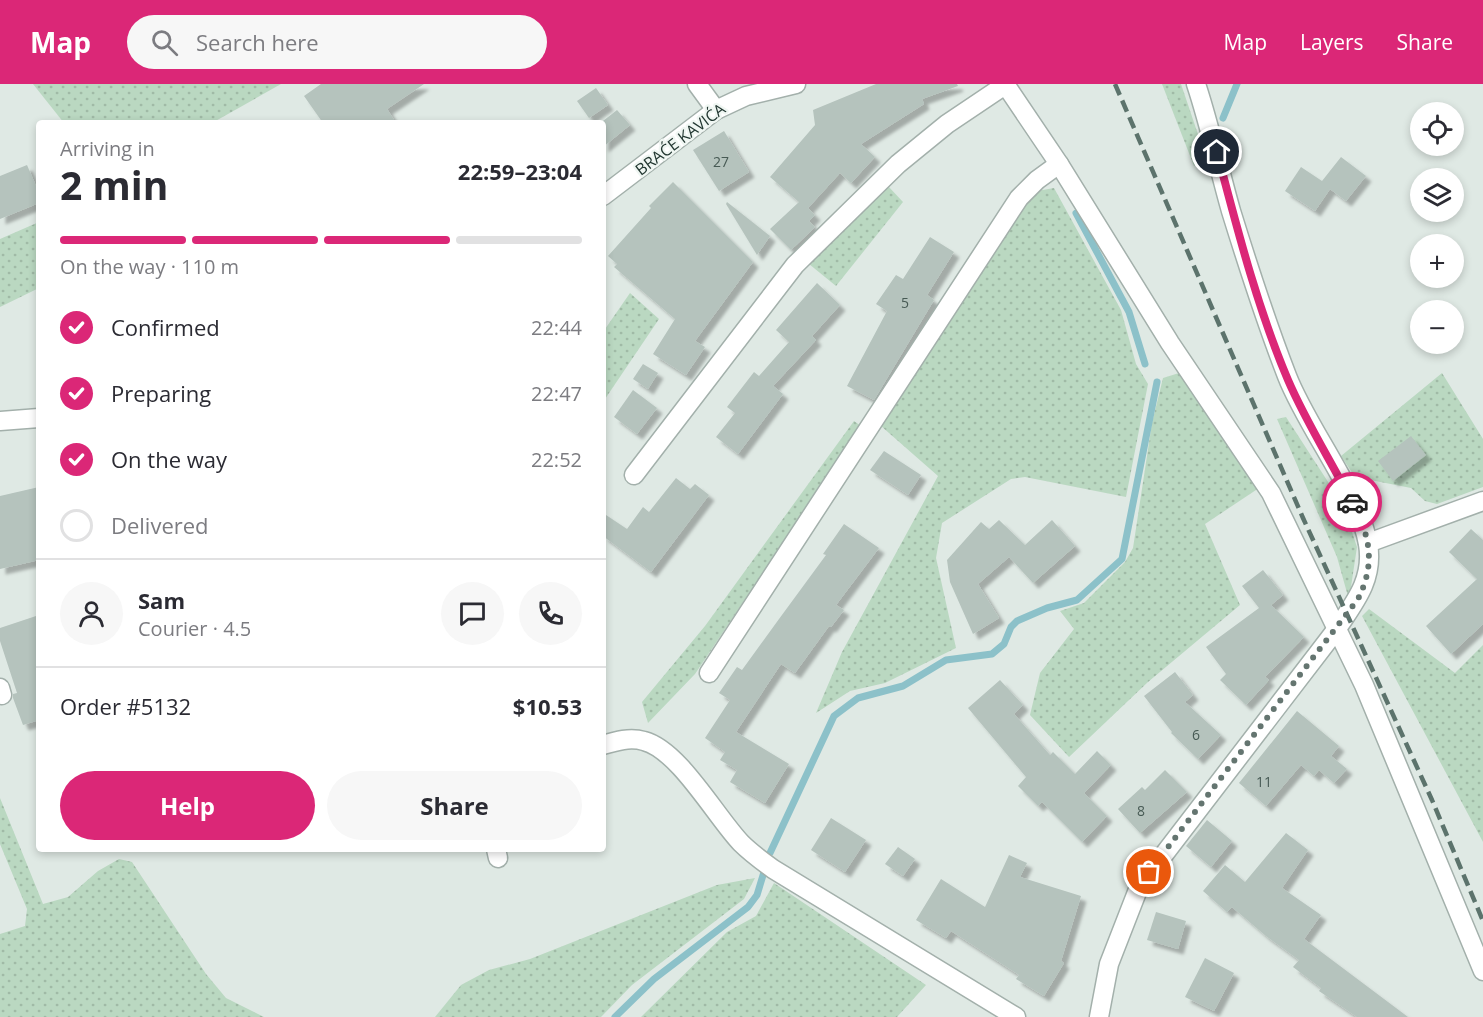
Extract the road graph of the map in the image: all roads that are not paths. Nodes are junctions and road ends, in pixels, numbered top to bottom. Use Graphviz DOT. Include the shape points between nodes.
graph roads {
  1 [pos="697,84"];
  2 [pos="796,84"];
  3 [pos="1005,84"];
  4 [pos="1196,84"];
  5 [pos="717,110"];
  6 [pos="1059,164"];
  7 [pos="606,194"];
  8 [pos="36,418"];
  9 [pos="0,421"];
  10 [pos="634,475"];
  11 [pos="1483,501"];
  12 [pos="1368,543"];
  13 [pos="1336,630"];
  14 [pos="709,673"];
  15 [pos="606,744"];
  16 [pos="1483,971"];
  17 [pos="1016,1017"];
  18 [pos="1099,1017"];
  1 -- 5 [label="street"];
  2 -- 5 [label="street, BRAĆE KAVIĆA" via="746,96"];
  3 -- 6 [label="street"];
  3 -- 10 [label="street" via="898,164 795,265"];
  4 -- 12 [label="street" via="1231,210 1287,377 1357,512"];
  5 -- 7 [label="street, BRAĆE KAVIĆA"];
  6 -- 13 [label="street" via="1170,343 1271,493"];
  6 -- 14 [label="street" via="1019,198"];
  8 -- 9 [label="street"];
  11 -- 12 [label="street"];
  12 -- 13 [label="street" via="1369,572 1365,585"];
  13 -- 16 [label="street" via="1364,685"];
  13 -- 18 [label="street" via="1139,887 1108,964"];
  15 -- 17 [label="street" via="646,741 690,778 753,854"];
}
